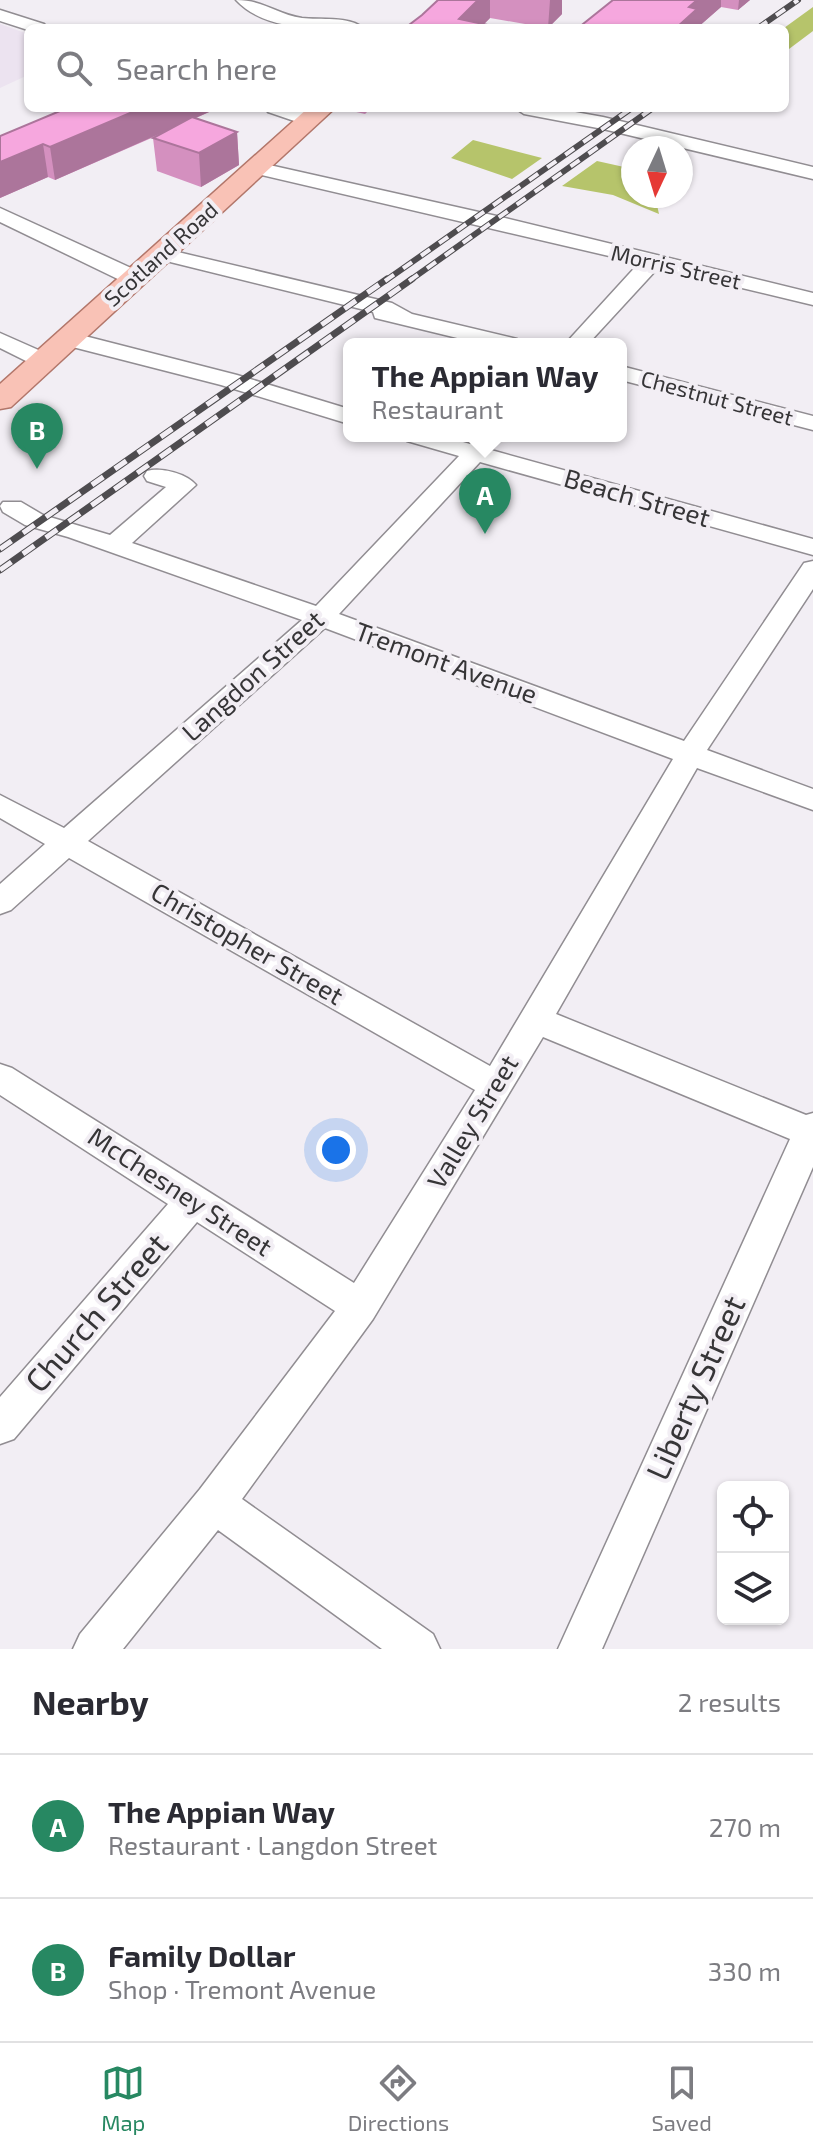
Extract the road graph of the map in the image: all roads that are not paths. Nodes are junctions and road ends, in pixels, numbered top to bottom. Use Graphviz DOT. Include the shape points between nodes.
graph roads {
  1 [pos="244,0"];
  2 [pos="0,15"];
  3 [pos="26,24"];
  4 [pos="315,24"];
  5 [pos="541,112"];
  6 [pos="316,114"];
  7 [pos="256,168"];
  8 [pos="813,173"];
  9 [pos="0,214"];
  10 [pos="161,254"];
  11 [pos="652,262"];
  12 [pos="134,278"];
  13 [pos="813,299"];
  14 [pos="486,338"];
  15 [pos="582,338"];
  16 [pos="69,339"];
  17 [pos="0,340"];
  18 [pos="44,361"];
  19 [pos="627,375"];
  20 [pos="0,400"];
  21 [pos="343,415"];
  22 [pos="813,423"];
  23 [pos="483,444"];
  24 [pos="156,476"];
  25 [pos="6,505"];
  26 [pos="114,545"];
  27 [pos="813,547"];
  28 [pos="813,569"];
  29 [pos="321,617"];
  30 [pos="690,754"];
  31 [pos="813,800"];
  32 [pos="0,805"];
  33 [pos="67,842"];
  34 [pos="0,902"];
  35 [pos="536,1020"];
  36 [pos="0,1078"];
  37 [pos="495,1085"];
  38 [pos="812,1131"];
  39 [pos="194,1200"];
  40 [pos="360,1307"];
  41 [pos="0,1426"];
  42 [pos="214,1503"];
  43 [pos="95,1649"];
  44 [pos="418,1649"];
  45 [pos="580,1649"];
  1 -- 4 [label="street" via="271,14"];
  2 -- 3 [label="street"];
  5 -- 8 [label="street" via="625,135"];
  6 -- 7 [label="main road, Scotland Road"];
  7 -- 10 [label="main road, Scotland Road"];
  7 -- 11 [label="street, Morris Street" via="495,229"];
  9 -- 12 [label="street"];
  10 -- 12 [label="main road, Scotland Road"];
  10 -- 14 [label="street"];
  11 -- 13 [label="street, Morris Street"];
  11 -- 15 [label="street"];
  12 -- 16 [label="main road, Scotland Road"];
  16 -- 18 [label="main road, Scotland Road"];
  16 -- 21 [label="street" via="257,396"];
  17 -- 18 [label="street"];
  18 -- 20 [label="main road, Scotland Road"];
  19 -- 22 [label="street, Chestnut Street"];
  23 -- 27 [label="street, Beach Street"];
  23 -- 29 [label="street, Langdon Street"];
  24 -- 26 [label="street" via="184,485"];
  25 -- 26 [label="street, Tremont Avenue" via="34,520"];
  26 -- 29 [label="street, Tremont Avenue"];
  28 -- 30 [label="street, Valley Street"];
  29 -- 30 [label="street, Tremont Avenue"];
  29 -- 33 [label="street, Langdon Street"];
  30 -- 31 [label="street, Tremont Avenue"];
  30 -- 35 [label="street, Valley Street"];
  32 -- 33 [label="street, Christopher Street"];
  33 -- 34 [label="street, Langdon Street"];
  33 -- 37 [label="street, Christopher Street"];
  35 -- 37 [label="street, Valley Street"];
  35 -- 38 [label="street"];
  36 -- 39 [label="street, McChesney Street"];
  37 -- 40 [label="street, Valley Street"];
  38 -- 45 [label="street, Liberty Street"];
  39 -- 40 [label="street, McChesney Street"];
  39 -- 41 [label="street, Church Street"];
  40 -- 42 [label="street, Valley Street"];
  42 -- 43 [label="street, Valley Street"];
  42 -- 44 [label="street"];
}
